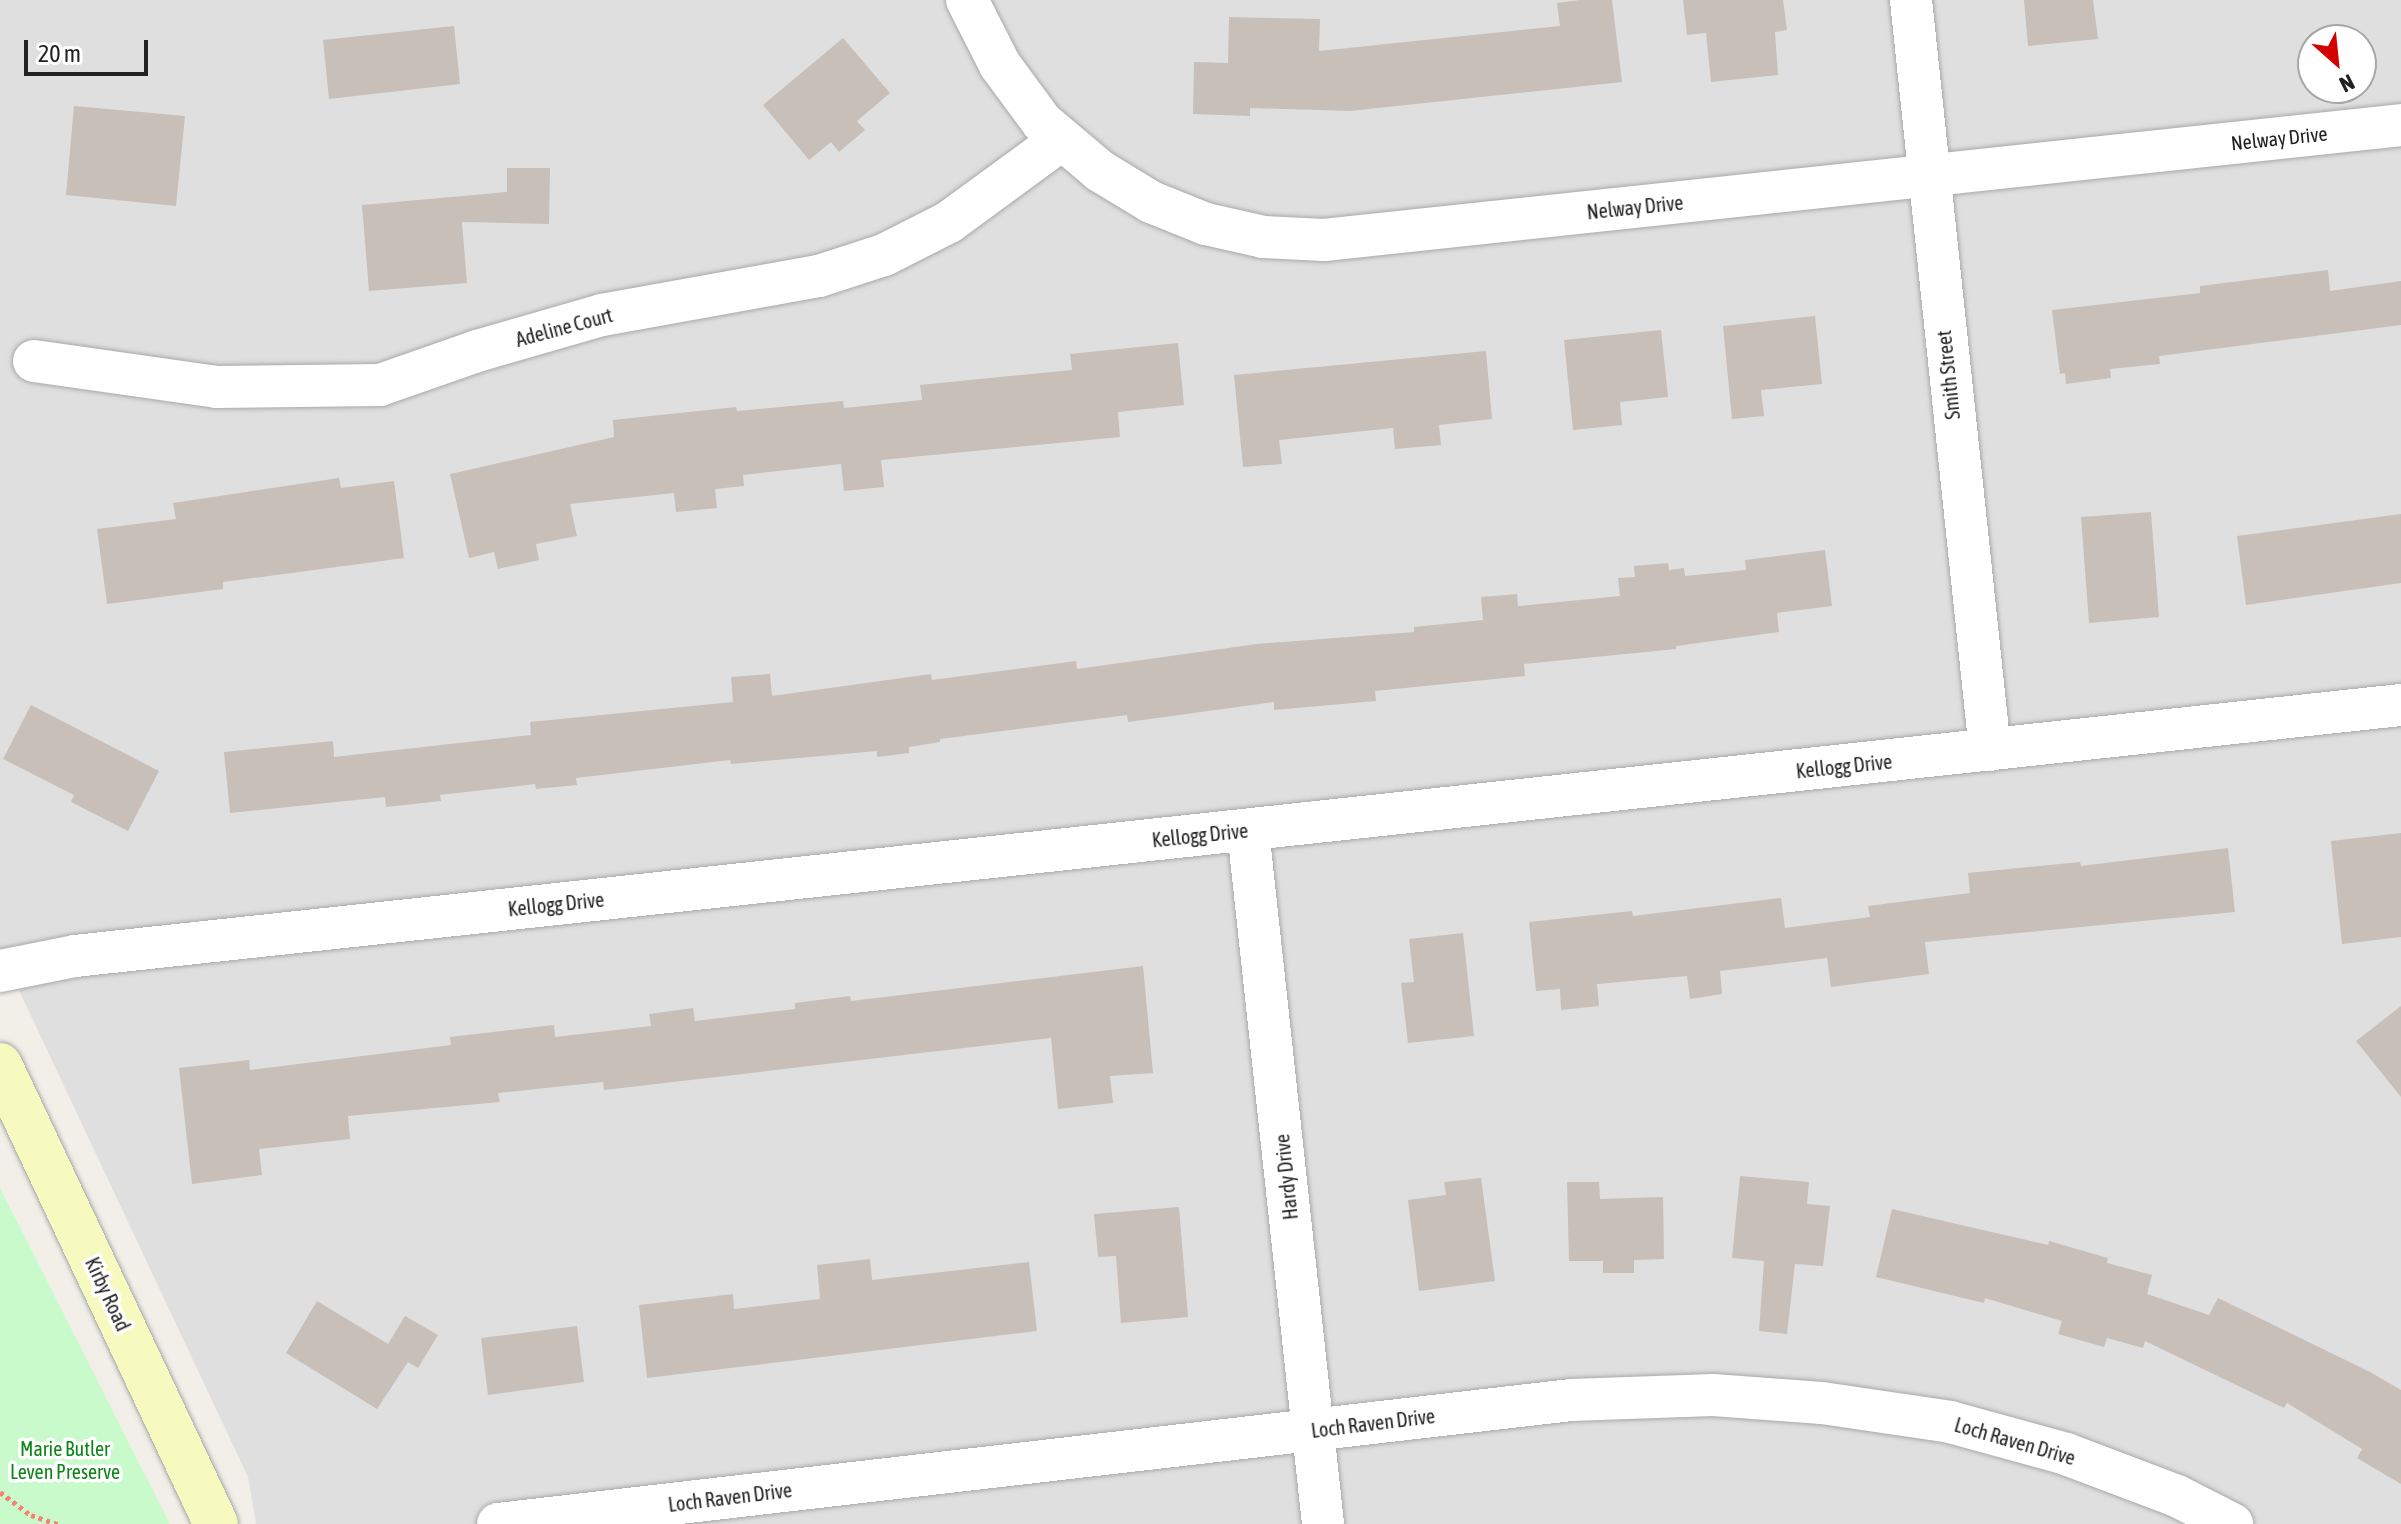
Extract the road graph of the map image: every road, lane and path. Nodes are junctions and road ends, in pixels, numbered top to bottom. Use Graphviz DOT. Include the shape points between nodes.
graph roads {
  1 [pos="967,0"];
  2 [pos="1911,0"];
  3 [pos="2401,125"];
  4 [pos="1061,140"];
  5 [pos="1928,176"];
  6 [pos="34,361"];
  7 [pos="2401,705"];
  8 [pos="1990,750"];
  9 [pos="1248,830"];
  10 [pos="0,971"];
  11 [pos="0,1065"];
  12 [pos="1313,1430"];
  13 [pos="0,1492"];
  14 [pos="617,1517"];
  15 [pos="57,1524"];
  16 [pos="216,1524"];
  17 [pos="498,1524"];
  18 [pos="1323,1524"];
  19 [pos="2232,1524"];
  1 -- 4 [label="street, Nelway Drive" via="1000,65"];
  2 -- 5 [label="street, Smith Street"];
  3 -- 5 [label="street, Nelway Drive"];
  4 -- 5 [label="street, Nelway Drive" via="1151,202 1206,224 1263,237 1324,240"];
  4 -- 6 [label="street, Adeline Court" via="949,222 884,255 819,276 602,315 380,385 217,387"];
  5 -- 8 [label="street, Smith Street"];
  7 -- 8 [label="street, Kellogg Drive"];
  8 -- 9 [label="street, Kellogg Drive"];
  9 -- 10 [label="street, Kellogg Drive" via="75,956"];
  9 -- 12 [label="street, Hardy Drive"];
  11 -- 16 [label="main road, Kirby Road"];
  12 -- 14 [label="street, Loch Raven Drive"];
  12 -- 18 [label="street, Hardy Drive"];
  12 -- 19 [label="street, Loch Raven Drive" via="1571,1400 1713,1395 1822,1403 1950,1422 2066,1454 2177,1496"];
  13 -- 15 [label="path" via="31,1515"];
  14 -- 17 [label="street, Loch Raven Drive"];
}
